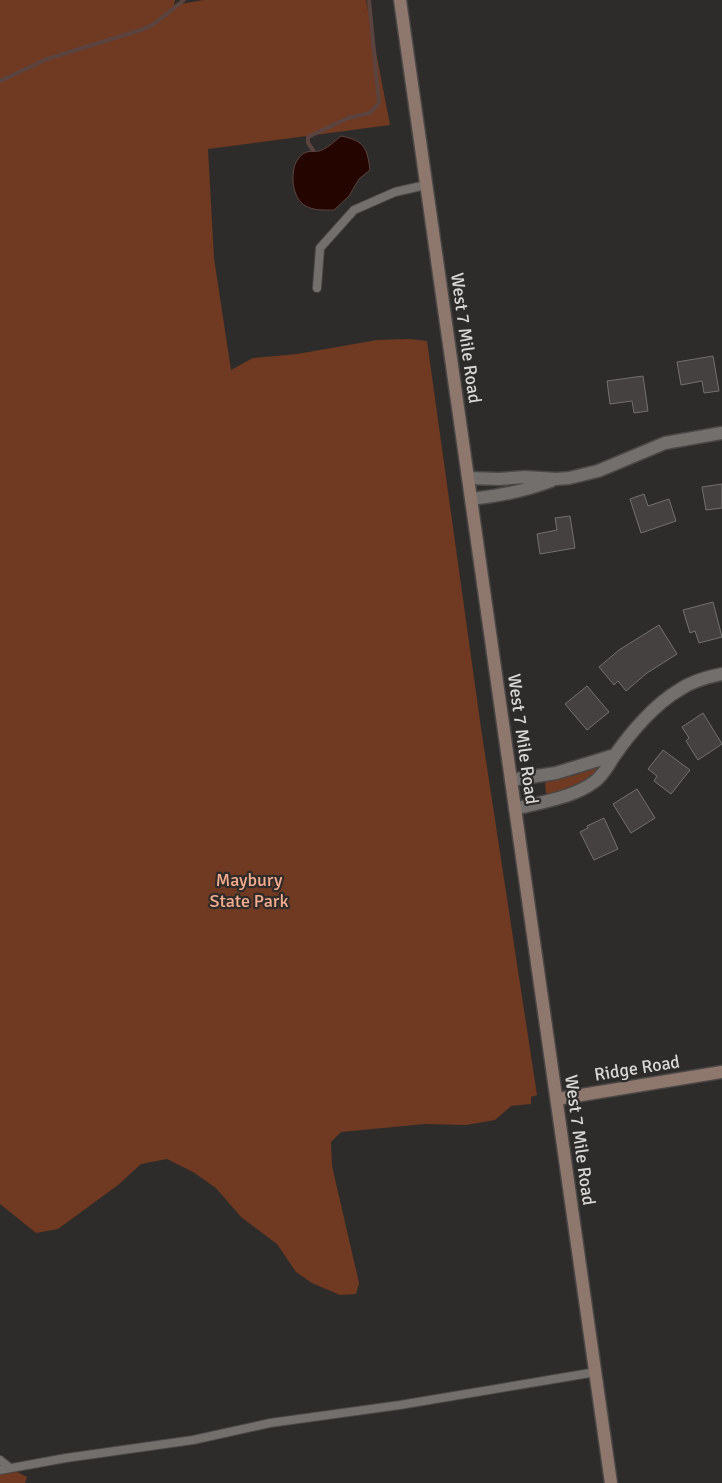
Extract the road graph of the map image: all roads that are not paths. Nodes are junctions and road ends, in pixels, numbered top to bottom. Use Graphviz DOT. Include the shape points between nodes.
graph roads {
  1 [pos="400,0"];
  2 [pos="426,185"];
  3 [pos="317,288"];
  4 [pos="722,433"];
  5 [pos="468,478"];
  6 [pos="556,479"];
  7 [pos="471,499"];
  8 [pos="722,674"];
  9 [pos="615,755"];
  10 [pos="511,780"];
  11 [pos="515,809"];
  12 [pos="722,1072"];
  13 [pos="557,1099"];
  14 [pos="596,1372"];
  15 [pos="0,1460"];
  16 [pos="10,1468"];
  17 [pos="0,1470"];
  18 [pos="611,1483"];
  1 -- 2 [label="street, West 7 Mile Road"];
  2 -- 3 [label="lane" via="395,192 354,210 320,248"];
  2 -- 5 [label="street, West 7 Mile Road"];
  4 -- 6 [label="street" via="665,442 598,471"];
  5 -- 6 [label="street" via="499,480 525,476"];
  5 -- 7 [label="street, West 7 Mile Road"];
  6 -- 7 [label="street" via="527,490"];
  7 -- 10 [label="street, West 7 Mile Road"];
  8 -- 9 [label="street" via="703,678 679,690 648,715"];
  9 -- 10 [label="street" via="556,773"];
  9 -- 11 [label="street" via="594,783 562,798"];
  10 -- 11 [label="street, West 7 Mile Road"];
  11 -- 13 [label="street, West 7 Mile Road"];
  12 -- 13 [label="street, Ridge Road"];
  13 -- 14 [label="street, West 7 Mile Road"];
  14 -- 16 [label="lane"];
  14 -- 18 [label="street, West 7 Mile Road"];
  15 -- 16 [label="lane"];
  16 -- 17 [label="lane"];
}
